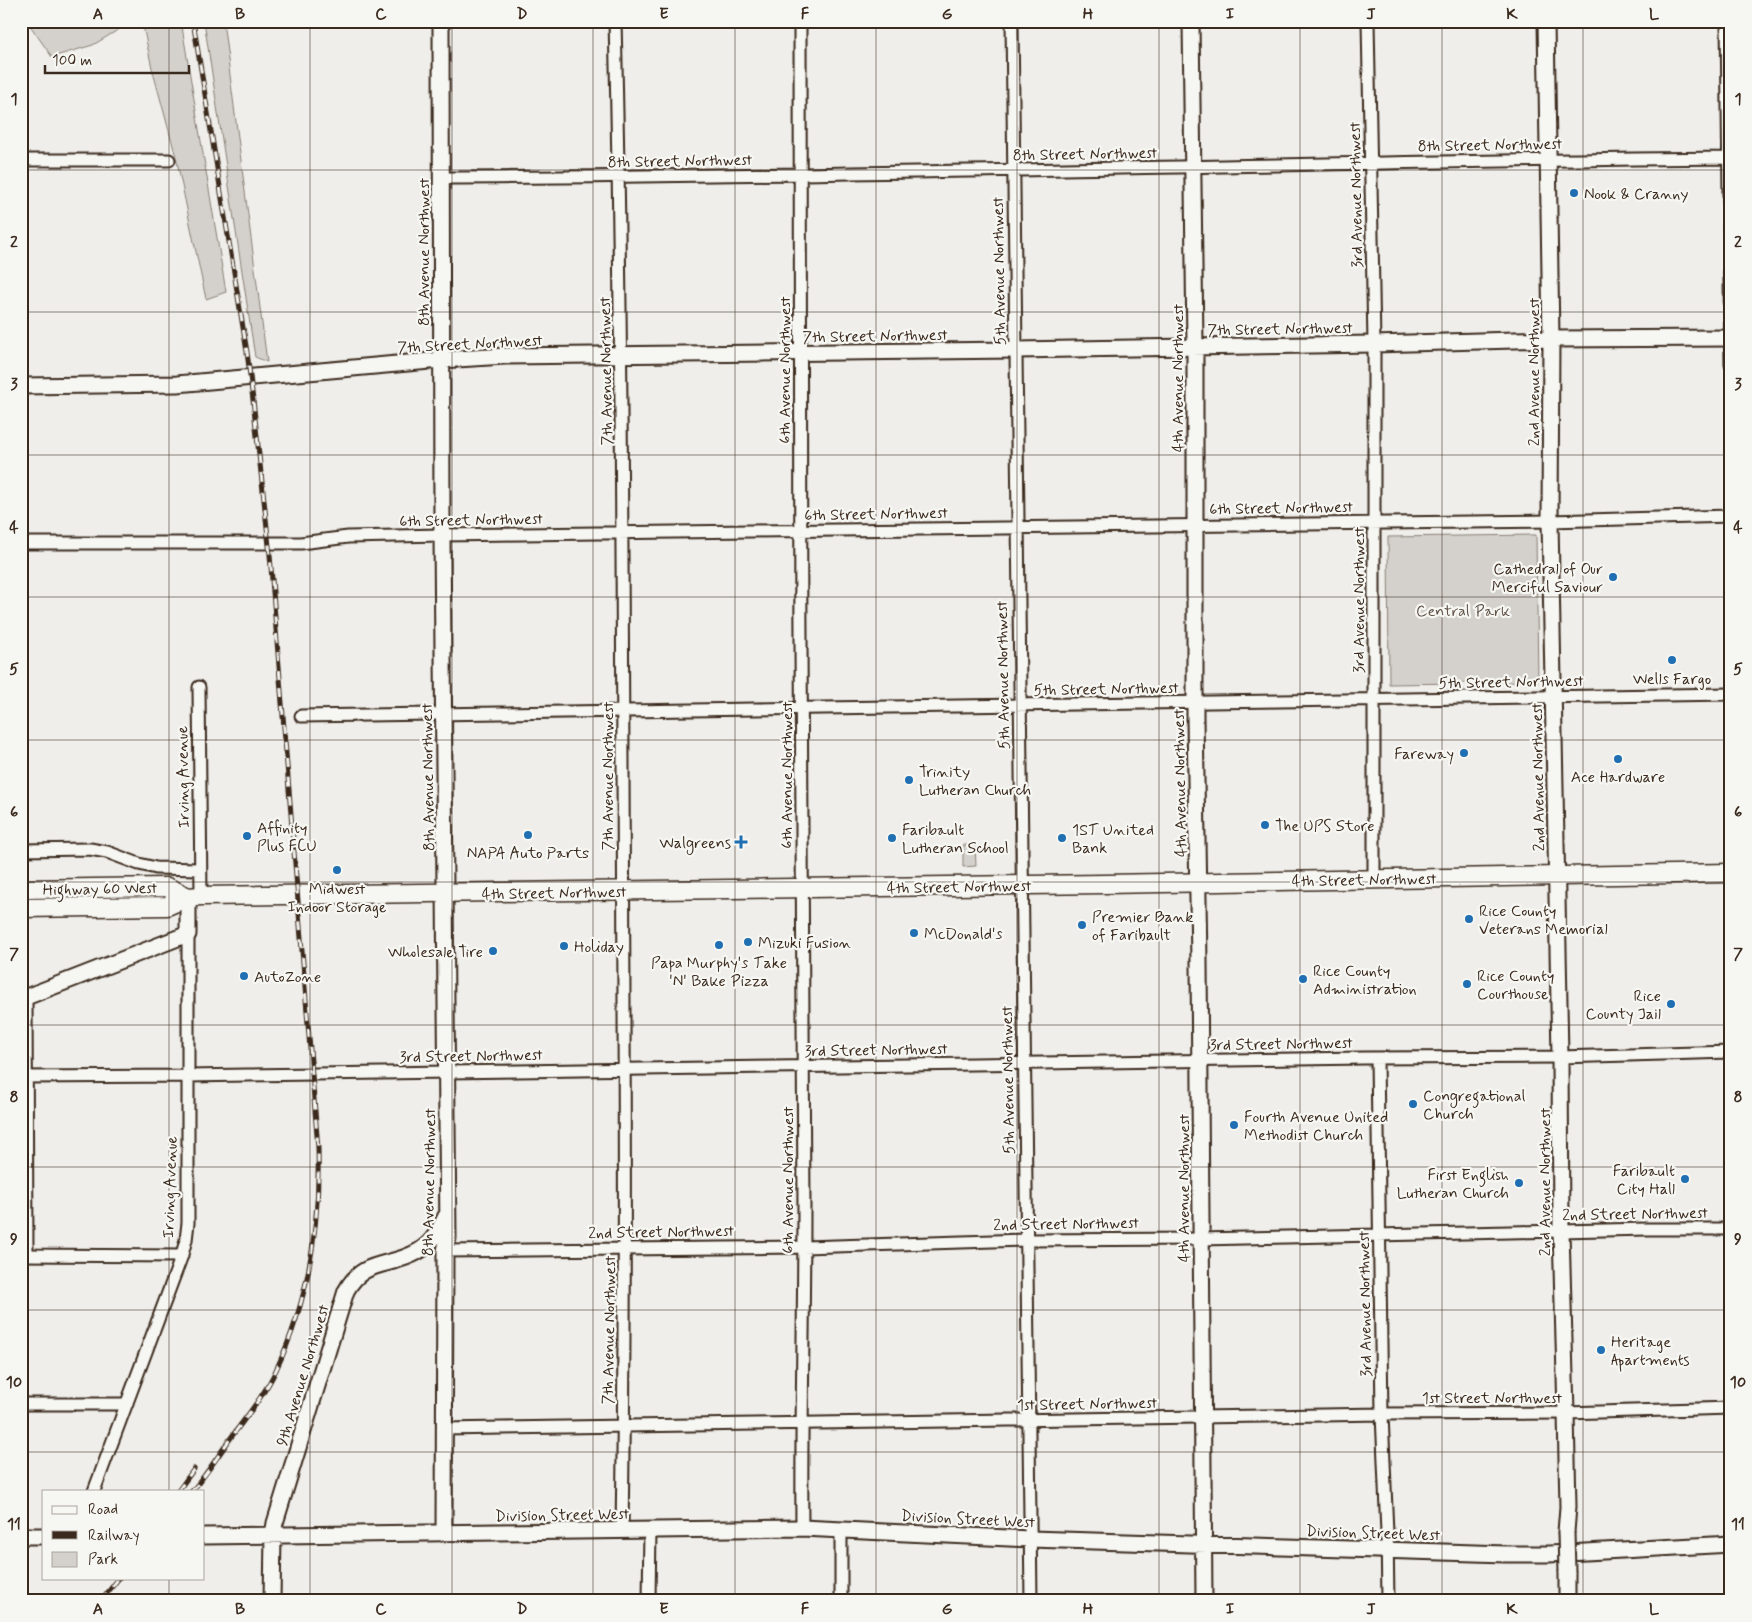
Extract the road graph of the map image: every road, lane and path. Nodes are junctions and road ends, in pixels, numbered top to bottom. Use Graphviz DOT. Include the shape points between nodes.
graph roads {
  1 [pos="441,21"];
  2 [pos="615,21"];
  3 [pos="800,21"];
  4 [pos="1012,21"];
  5 [pos="1191,21"];
  6 [pos="1368,21"];
  7 [pos="1546,21"];
  8 [pos="1727,21"];
  9 [pos="1730,158"];
  10 [pos="1548,159"];
  11 [pos="21,160"];
  12 [pos="170,160"];
  13 [pos="1371,163"];
  14 [pos="1192,167"];
  15 [pos="1012,170"];
  16 [pos="800,174"];
  17 [pos="619,177"];
  18 [pos="441,178"];
  19 [pos="1731,338"];
  20 [pos="1551,339"];
  21 [pos="1374,344"];
  22 [pos="1194,346"];
  23 [pos="1016,350"];
  24 [pos="800,353"];
  25 [pos="621,355"];
  26 [pos="442,360"];
  27 [pos="1731,364"];
  28 [pos="21,386"];
  29 [pos="1731,516"];
  30 [pos="1550,521"];
  31 [pos="1373,522"];
  32 [pos="1194,525"];
  33 [pos="1017,528"];
  34 [pos="800,530"];
  35 [pos="623,533"];
  36 [pos="442,535"];
  37 [pos="21,543"];
  38 [pos="199,688"];
  39 [pos="1731,694"];
  40 [pos="1553,697"];
  41 [pos="1375,700"];
  42 [pos="1195,702"];
  43 [pos="1019,706"];
  44 [pos="802,708"];
  45 [pos="623,712"];
  46 [pos="444,715"];
  47 [pos="301,716"];
  48 [pos="21,850"];
  49 [pos="200,869"];
  50 [pos="1731,873"];
  51 [pos="1556,877"];
  52 [pos="1374,879"];
  53 [pos="1198,882"];
  54 [pos="1021,886"];
  55 [pos="802,888"];
  56 [pos="21,890"];
  57 [pos="624,890"];
  58 [pos="446,894"];
  59 [pos="194,897"];
  60 [pos="21,908"];
  61 [pos="188,934"];
  62 [pos="24,998"];
  63 [pos="1731,1052"];
  64 [pos="1560,1057"];
  65 [pos="1377,1058"];
  66 [pos="1200,1061"];
  67 [pos="1024,1063"];
  68 [pos="803,1066"];
  69 [pos="624,1069"];
  70 [pos="447,1072"];
  71 [pos="188,1076"];
  72 [pos="24,1077"];
  73 [pos="447,1212"];
  74 [pos="1731,1229"];
  75 [pos="1561,1231"];
  76 [pos="1379,1234"];
  77 [pos="1201,1239"];
  78 [pos="1026,1240"];
  79 [pos="804,1247"];
  80 [pos="625,1250"];
  81 [pos="445,1251"];
  82 [pos="24,1254"];
  83 [pos="182,1256"];
  84 [pos="401,1258"];
  85 [pos="21,1404"];
  86 [pos="127,1404"];
  87 [pos="1731,1408"];
  88 [pos="1566,1413"];
  89 [pos="1382,1414"];
  90 [pos="1202,1418"];
  91 [pos="1029,1420"];
  92 [pos="802,1423"];
  93 [pos="622,1427"];
  94 [pos="444,1428"];
  95 [pos="94,1490"];
  96 [pos="802,1528"];
  97 [pos="622,1530"];
  98 [pos="650,1530"];
  99 [pos="841,1530"];
  100 [pos="444,1533"];
  101 [pos="273,1535"];
  102 [pos="21,1536"];
  103 [pos="42,1536"];
  104 [pos="205,1536"];
  105 [pos="1030,1539"];
  106 [pos="1731,1544"];
  107 [pos="1203,1545"];
  108 [pos="1387,1550"];
  109 [pos="272,1601"];
  110 [pos="649,1601"];
  111 [pos="841,1601"];
  112 [pos="1031,1601"];
  113 [pos="1204,1601"];
  114 [pos="1388,1601"];
  115 [pos="1567,1601"];
  1 -- 18 [label="street, 8th Avenue Northwest"];
  2 -- 17 [label="street, 7th Avenue Northwest"];
  3 -- 16 [label="street, 6th Avenue Northwest"];
  4 -- 15 [label="street, 5th Avenue Northwest"];
  5 -- 14 [label="street, 4th Avenue Northwest"];
  6 -- 13 [label="street, 3rd Avenue Northwest"];
  7 -- 10 [label="street, 2nd Avenue Northwest"];
  8 -- 9 [label="street"];
  9 -- 10 [label="street, 8th Street Northwest"];
  9 -- 19 [label="street"];
  10 -- 13 [label="street, 8th Street Northwest"];
  10 -- 20 [label="street, 2nd Avenue Northwest"];
  11 -- 12 [label="street"];
  13 -- 14 [label="street, 8th Street Northwest"];
  13 -- 21 [label="street, 3rd Avenue Northwest"];
  14 -- 15 [label="street, 8th Street Northwest"];
  14 -- 22 [label="street, 4th Avenue Northwest"];
  15 -- 16 [label="street, 8th Street Northwest"];
  15 -- 23 [label="street, 5th Avenue Northwest"];
  16 -- 17 [label="street, 8th Street Northwest"];
  16 -- 24 [label="street, 6th Avenue Northwest"];
  17 -- 18 [label="street, 8th Street Northwest"];
  17 -- 25 [label="street, 7th Avenue Northwest"];
  18 -- 26 [label="street, 8th Avenue Northwest"];
  19 -- 20 [label="street, 7th Street Northwest"];
  19 -- 27 [label="street"];
  20 -- 21 [label="street, 7th Street Northwest"];
  20 -- 30 [label="street, 2nd Avenue Northwest"];
  21 -- 22 [label="street, 7th Street Northwest"];
  21 -- 31 [label="street, 3rd Avenue Northwest"];
  22 -- 23 [label="street, 7th Street Northwest"];
  22 -- 32 [label="street, 4th Avenue Northwest"];
  23 -- 24 [label="street, 7th Street Northwest"];
  23 -- 33 [label="street, 5th Avenue Northwest"];
  24 -- 25 [label="street, 7th Street Northwest"];
  24 -- 34 [label="street, 6th Avenue Northwest"];
  25 -- 26 [label="street, 7th Street Northwest"];
  25 -- 35 [label="street, 7th Avenue Northwest"];
  26 -- 28 [label="street, 7th Street Northwest" via="176,384"];
  26 -- 36 [label="street, 8th Avenue Northwest"];
  29 -- 30 [label="street, 6th Street Northwest"];
  30 -- 31 [label="street, 6th Street Northwest"];
  30 -- 40 [label="street, 2nd Avenue Northwest"];
  31 -- 32 [label="street, 6th Street Northwest"];
  31 -- 41 [label="street, 3rd Avenue Northwest"];
  32 -- 33 [label="street, 6th Street Northwest"];
  32 -- 42 [label="street, 4th Avenue Northwest"];
  33 -- 34 [label="street, 6th Street Northwest"];
  33 -- 43 [label="street, 5th Avenue Northwest"];
  34 -- 35 [label="street, 6th Street Northwest"];
  34 -- 44 [label="street, 6th Avenue Northwest"];
  35 -- 36 [label="street, 6th Street Northwest"];
  35 -- 45 [label="street, 7th Avenue Northwest"];
  36 -- 37 [label="street, 6th Street Northwest" via="348,537 301,543"];
  36 -- 46 [label="street, 8th Avenue Northwest"];
  38 -- 49 [label="street, Irving Avenue"];
  39 -- 40 [label="street, 5th Street Northwest"];
  40 -- 41 [label="street, 5th Street Northwest"];
  40 -- 51 [label="street, 2nd Avenue Northwest"];
  41 -- 42 [label="street, 5th Street Northwest"];
  41 -- 52 [label="street, 3rd Avenue Northwest"];
  42 -- 43 [label="street, 5th Street Northwest"];
  42 -- 53 [label="street, 4th Avenue Northwest"];
  43 -- 44 [label="street, 5th Street Northwest"];
  43 -- 54 [label="street, 5th Avenue Northwest"];
  44 -- 45 [label="street, 5th Street Northwest"];
  44 -- 55 [label="street, 6th Avenue Northwest"];
  45 -- 46 [label="street, 5th Street Northwest"];
  45 -- 57 [label="street, 7th Avenue Northwest"];
  46 -- 47 [label="street, 5th Street Northwest"];
  46 -- 58 [label="street, 8th Avenue Northwest"];
  48 -- 49 [label="street" via="90,849 156,868"];
  49 -- 59 [label="street, Irving Avenue"];
  50 -- 51 [label="main road, 4th Street Northwest"];
  51 -- 52 [label="main road, 4th Street Northwest"];
  51 -- 64 [label="street, 2nd Avenue Northwest"];
  52 -- 53 [label="main road, 4th Street Northwest"];
  53 -- 54 [label="main road, 4th Street Northwest"];
  53 -- 66 [label="street, 4th Avenue Northwest"];
  54 -- 55 [label="main road, 4th Street Northwest"];
  54 -- 67 [label="street, 5th Avenue Northwest"];
  55 -- 57 [label="main road, 4th Street Northwest"];
  55 -- 68 [label="street, 6th Avenue Northwest"];
  56 -- 59 [label="main road, Highway 60 West" via="167,887"];
  57 -- 58 [label="main road, 4th Street Northwest"];
  57 -- 69 [label="street, 7th Avenue Northwest"];
  58 -- 59 [label="main road, 4th Street Northwest"];
  58 -- 70 [label="street, 8th Avenue Northwest"];
  59 -- 60 [label="main road, Highway 60 West" via="167,906"];
  59 -- 61 [label="street, Irving Avenue"];
  61 -- 62 [label="street"];
  61 -- 71 [label="street, Irving Avenue"];
  62 -- 72 [label="street"];
  63 -- 64 [label="street, 3rd Street Northwest"];
  64 -- 65 [label="street, 3rd Street Northwest"];
  64 -- 75 [label="street, 2nd Avenue Northwest"];
  65 -- 66 [label="street, 3rd Street Northwest"];
  65 -- 76 [label="street, 3rd Avenue Northwest"];
  66 -- 67 [label="street, 3rd Street Northwest"];
  66 -- 77 [label="street, 4th Avenue Northwest"];
  67 -- 68 [label="street, 3rd Street Northwest"];
  67 -- 78 [label="street, 5th Avenue Northwest"];
  68 -- 69 [label="street, 3rd Street Northwest"];
  68 -- 79 [label="street, 6th Avenue Northwest"];
  69 -- 70 [label="street, 3rd Street Northwest"];
  69 -- 80 [label="street, 7th Avenue Northwest"];
  70 -- 71 [label="street, 3rd Street Northwest"];
  70 -- 73 [label="street, 8th Avenue Northwest"];
  71 -- 72 [label="street, 3rd Street Northwest"];
  71 -- 83 [label="street, Irving Avenue" via="188,1224"];
  72 -- 82 [label="street"];
  73 -- 81 [label="street, 8th Avenue Northwest"];
  73 -- 84 [label="street" via="429,1243"];
  74 -- 75 [label="street, 2nd Street Northwest"];
  75 -- 76 [label="street, 2nd Street Northwest"];
  75 -- 88 [label="street, 2nd Avenue Northwest"];
  76 -- 77 [label="street, 2nd Street Northwest"];
  76 -- 89 [label="street, 3rd Avenue Northwest"];
  77 -- 78 [label="street, 2nd Street Northwest"];
  77 -- 90 [label="street, 4th Avenue Northwest"];
  78 -- 79 [label="street, 2nd Street Northwest"];
  78 -- 91 [label="street, 5th Avenue Northwest"];
  79 -- 80 [label="street, 2nd Street Northwest"];
  79 -- 92 [label="street, 6th Avenue Northwest"];
  80 -- 81 [label="street, 2nd Street Northwest"];
  80 -- 93 [label="street, 7th Avenue Northwest"];
  81 -- 84 [label="street, 2nd Street Northwest"];
  81 -- 94 [label="street, 8th Avenue Northwest"];
  82 -- 83 [label="street"];
  83 -- 86 [label="street, Irving Avenue"];
  84 -- 101 [label="street, 9th Avenue Northwest" via="360,1273 346,1291"];
  85 -- 86 [label="street"];
  86 -- 95 [label="street, Irving Avenue"];
  87 -- 88 [label="street, 1st Street Northwest"];
  88 -- 89 [label="street, 1st Street Northwest"];
  88 -- 115 [label="street, 2nd Avenue Northwest, bridge"];
  89 -- 90 [label="street, 1st Street Northwest"];
  89 -- 108 [label="street, 3rd Avenue Northwest"];
  90 -- 91 [label="street, 1st Street Northwest"];
  90 -- 107 [label="street, 4th Avenue Northwest"];
  91 -- 92 [label="street, 1st Street Northwest"];
  91 -- 105 [label="street, 5th Avenue Northwest"];
  92 -- 93 [label="street, 1st Street Northwest"];
  92 -- 96 [label="street, 6th Avenue Northwest"];
  93 -- 94 [label="street, 1st Street Northwest"];
  93 -- 97 [label="street, 7th Avenue Northwest"];
  94 -- 100 [label="street, 8th Avenue Northwest"];
  96 -- 98 [label="street, Division Street West"];
  96 -- 99 [label="street, Division Street West"];
  97 -- 98 [label="street, Division Street West"];
  97 -- 100 [label="street, Division Street West"];
  98 -- 110 [label="street"];
  99 -- 105 [label="street, Division Street West"];
  99 -- 111 [label="street"];
  100 -- 101 [label="street, Division Street West"];
  101 -- 104 [label="street, Division Street West"];
  101 -- 109 [label="street, 9th Avenue Northwest"];
  102 -- 103 [label="street"];
  105 -- 107 [label="street, Division Street West"];
  105 -- 112 [label="street, 5th Avenue Northwest"];
  106 -- 108 [label="street, Division Street West" via="1549,1554"];
  107 -- 108 [label="street, Division Street West"];
  107 -- 113 [label="street, 4th Avenue Northwest"];
  108 -- 114 [label="street, 3rd Avenue Northwest"];
}
